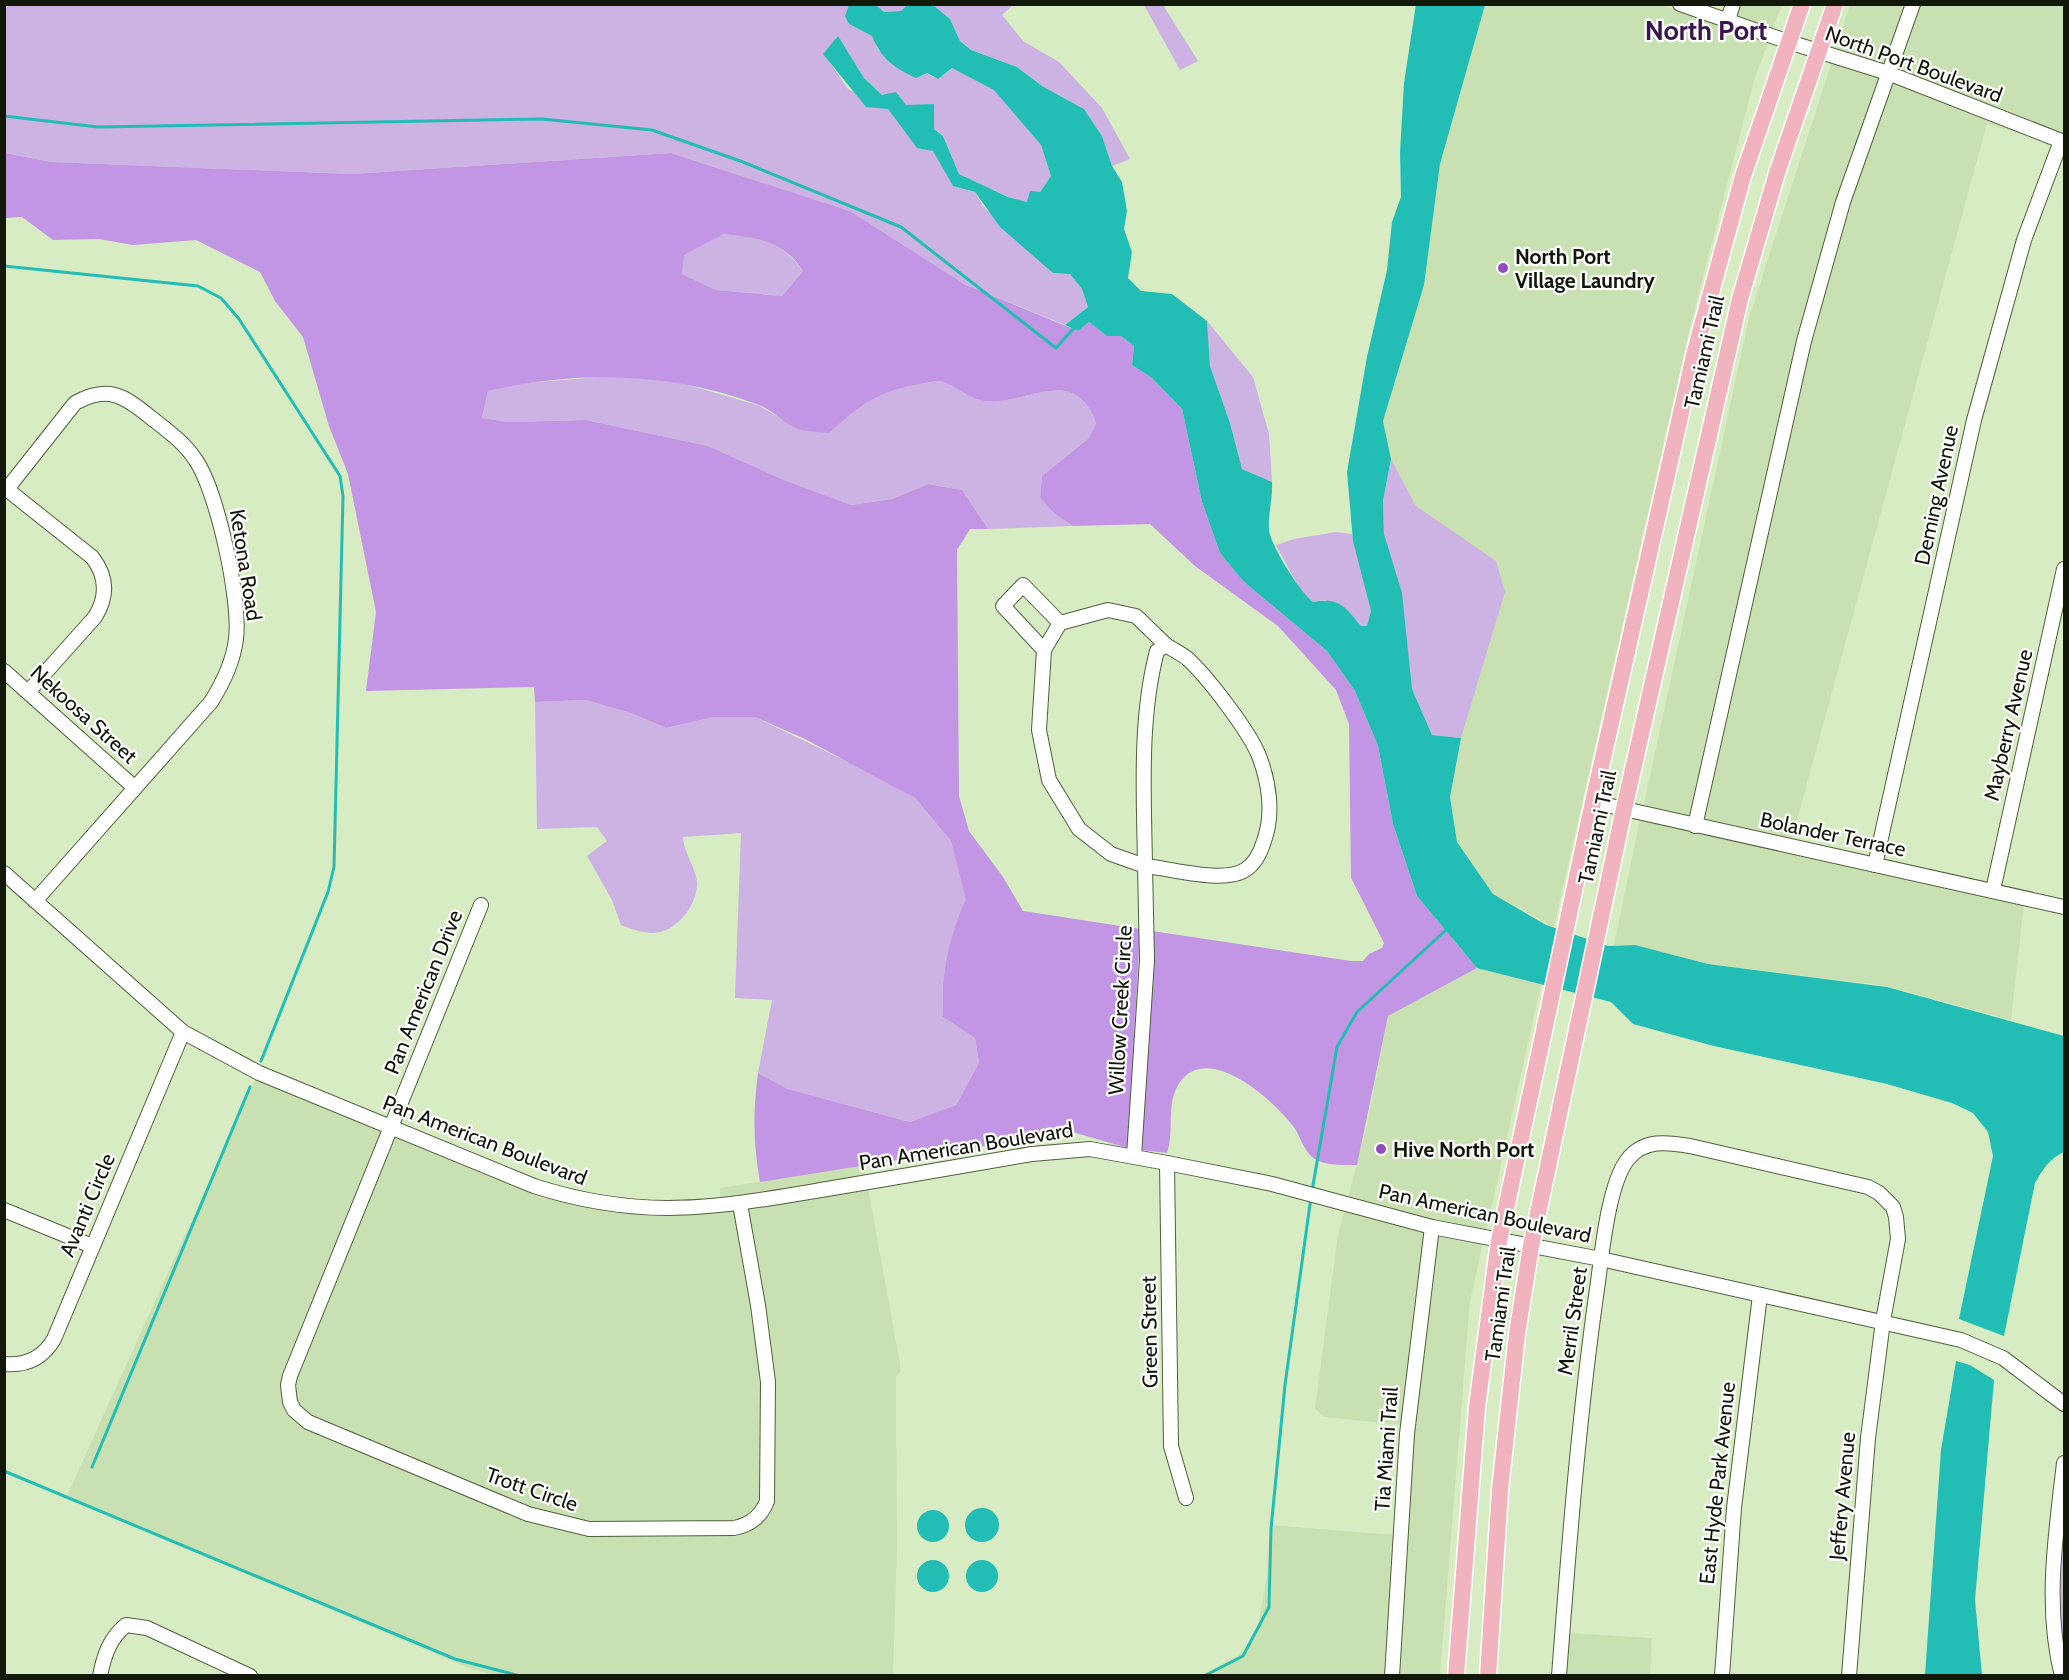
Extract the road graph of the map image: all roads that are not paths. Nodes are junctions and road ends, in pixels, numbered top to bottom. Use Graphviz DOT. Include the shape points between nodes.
graph roads {
  1 [pos="1680,4"];
  2 [pos="1734,4"];
  3 [pos="1802,4"];
  4 [pos="1835,4"];
  5 [pos="1913,4"];
  6 [pos="1728,20"];
  7 [pos="1789,42"];
  8 [pos="1819,51"];
  9 [pos="1888,73"];
  10 [pos="2063,141"];
  11 [pos="6,488"];
  12 [pos="2064,569"];
  13 [pos="1060,622"];
  14 [pos="1166,645"];
  15 [pos="1044,650"];
  16 [pos="4,670"];
  17 [pos="28,692"];
  18 [pos="135,788"];
  19 [pos="1593,802"];
  20 [pos="1624,809"];
  21 [pos="1695,826"];
  22 [pos="1875,865"];
  23 [pos="1145,866"];
  24 [pos="4,873"];
  25 [pos="1993,890"];
  26 [pos="35,900"];
  27 [pos="481,905"];
  28 [pos="2064,907"];
  29 [pos="183,1032"];
  30 [pos="391,1128"];
  31 [pos="1134,1156"];
  32 [pos="1167,1162"];
  33 [pos="740,1204"];
  34 [pos="4,1210"];
  35 [pos="1432,1227"];
  36 [pos="1499,1240"];
  37 [pos="92,1246"];
  38 [pos="1531,1246"];
  39 [pos="1601,1259"];
  40 [pos="1760,1295"];
  41 [pos="1883,1321"];
  42 [pos="4,1364"];
  43 [pos="2064,1404"];
  44 [pos="2064,1462"];
  45 [pos="1186,1498"];
  46 [pos="100,1676"];
  47 [pos="250,1676"];
  48 [pos="1392,1676"];
  49 [pos="1456,1676"];
  50 [pos="1488,1676"];
  51 [pos="1559,1676"];
  52 [pos="1722,1676"];
  53 [pos="1849,1676"];
  54 [pos="2062,1676"];
  1 -- 6 [label="street, North Port Boulevard"];
  2 -- 6 [label="street"];
  3 -- 7 [label="main road, Tamiami Trail"];
  4 -- 8 [label="main road, Tamiami Trail"];
  5 -- 9 [label="street"];
  6 -- 7 [label="street, North Port Boulevard"];
  7 -- 8 [label="street, North Port Boulevard"];
  7 -- 19 [label="main road, Tamiami Trail" via="1743,176 1710,290"];
  8 -- 9 [label="street, North Port Boulevard"];
  8 -- 20 [label="main road, Tamiami Trail" via="1777,172 1737,309"];
  9 -- 10 [label="street, North Port Boulevard"];
  9 -- 21 [label="street" via="1843,202 1804,341"];
  10 -- 22 [label="street, Deming Avenue" via="2024,240 1983,381"];
  11 -- 17 [label="street" via="92,557 104,583 101,607 95,616"];
  11 -- 18 [label="street, Ketona Road" via="69,408 85,398 104,394 127,398 177,439 195,458 208,482 236,602 233,654 211,702"];
  12 -- 25 [label="street, Mayberry Avenue"];
  13 -- 14 [label="street" via="1108,610 1136,616"];
  13 -- 15 [label="street"];
  13 -- 15 [label="street" via="1023,585 1003,606"];
  14 -- 23 [label="street, Willow Creek Circle" via="1157,651 1151,676 1145,741"];
  14 -- 23 [label="street" via="1189,659 1230,710 1259,755 1270,800 1268,831 1259,855 1244,871 1194,873"];
  15 -- 23 [label="street" via="1039,730 1049,780 1079,829 1111,854"];
  16 -- 17 [label="street, Nekoosa Street"];
  17 -- 18 [label="street, Nekoosa Street"];
  18 -- 26 [label="street, Ketona Road"];
  19 -- 20 [label="street, Bolander Terrace"];
  19 -- 36 [label="main road, Tamiami Trail"];
  20 -- 21 [label="street, Bolander Terrace"];
  20 -- 38 [label="main road, Tamiami Trail"];
  21 -- 22 [label="street, Bolander Terrace"];
  22 -- 25 [label="street, Bolander Terrace"];
  23 -- 31 [label="street, Willow Creek Circle" via="1146,960"];
  24 -- 26 [label="street, Pan American Boulevard"];
  25 -- 28 [label="street, Bolander Terrace"];
  26 -- 29 [label="street, Pan American Boulevard"];
  27 -- 30 [label="street, Pan American Drive"];
  29 -- 30 [label="street, Pan American Boulevard" via="259,1073"];
  29 -- 37 [label="street, Avanti Circle"];
  30 -- 33 [label="street, Pan American Boulevard" via="576,1200 676,1210"];
  30 -- 33 [label="street, Trott Circle" via="290,1376 290,1402 302,1418 336,1435 528,1514 573,1526 608,1530 734,1528 753,1521 765,1507 768,1382"];
  31 -- 32 [label="street, Pan American Boulevard"];
  31 -- 33 [label="street, Pan American Boulevard" via="1101,1150 1060,1150"];
  32 -- 35 [label="street, Pan American Boulevard" via="1328,1198"];
  32 -- 45 [label="street, Green Street" via="1171,1446"];
  34 -- 37 [label="street"];
  35 -- 36 [label="street, Pan American Boulevard"];
  35 -- 48 [label="street, Tia Miami Trail" via="1407,1434"];
  36 -- 38 [label="street, Pan American Boulevard"];
  36 -- 49 [label="main road, Tamiami Trail" via="1477,1407"];
  37 -- 42 [label="street, Avanti Circle" via="49,1347 26,1363"];
  38 -- 39 [label="street, Pan American Boulevard"];
  38 -- 50 [label="main road, Tamiami Trail" via="1501,1478"];
  39 -- 40 [label="street, Pan American Boulevard"];
  39 -- 41 [label="street, Merril Street" via="1616,1182 1629,1157 1653,1143 1702,1149 1868,1187 1887,1200 1896,1217 1898,1239"];
  39 -- 51 [label="street, Merril Street" via="1577,1450"];
  40 -- 41 [label="street, Pan American Boulevard"];
  40 -- 52 [label="street, East Hyde Park Avenue" via="1736,1487"];
  41 -- 43 [label="street, Pan American Boulevard" via="1961,1340 1991,1352"];
  41 -- 53 [label="street, Jeffery Avenue" via="1862,1490"];
  44 -- 54 [label="street" via="2053,1606 2055,1646"];
  46 -- 47 [label="street" via="107,1648 126,1625 147,1628"];
}
